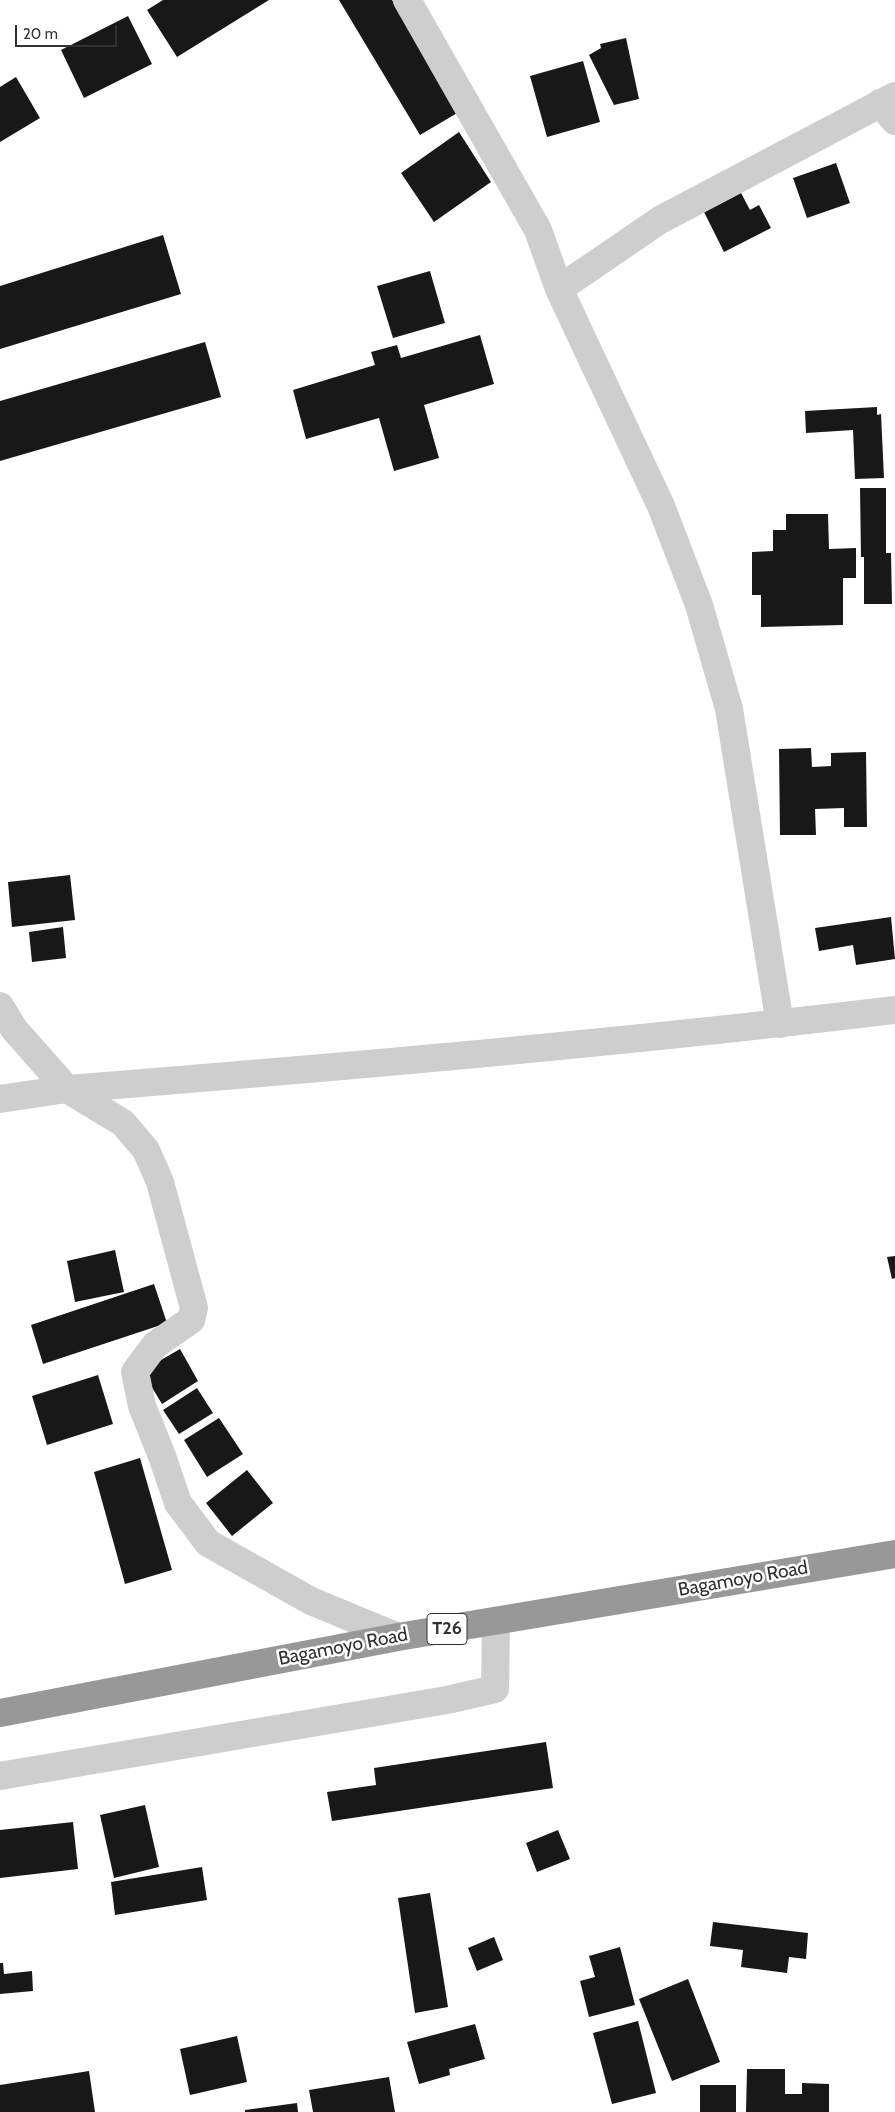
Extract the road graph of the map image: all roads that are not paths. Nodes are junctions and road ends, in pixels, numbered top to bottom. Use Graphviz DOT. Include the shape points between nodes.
graph roads {
  1 [pos="407,0"];
  2 [pos="890,107"];
  3 [pos="559,289"];
  4 [pos="0,1006"];
  5 [pos="895,1010"];
  6 [pos="780,1024"];
  7 [pos="67,1090"];
  8 [pos="0,1099"];
  9 [pos="895,1554"];
  10 [pos="496,1621"];
  11 [pos="398,1637"];
  12 [pos="0,1713"];
  13 [pos="0,1776"];
  1 -- 3 [label="street" via="538,230"];
  2 -- 3 [label="street" via="660,220"];
  3 -- 6 [label="street" via="661,506 699,605 730,709"];
  4 -- 7 [label="street" via="14,1029"];
  5 -- 6 [label="street"];
  6 -- 7 [label="street"];
  7 -- 8 [label="street"];
  7 -- 11 [label="street" via="123,1123 146,1150 160,1182 194,1308 191,1320 155,1344 135,1372 142,1406 178,1503 208,1543 311,1601"];
  9 -- 10 [label="highway, Bagamoyo Road / T26"];
  10 -- 11 [label="highway, Bagamoyo Road / T26"];
  10 -- 13 [label="street" via="495,1689 447,1700"];
  11 -- 12 [label="highway, Bagamoyo Road / T26"];
}
